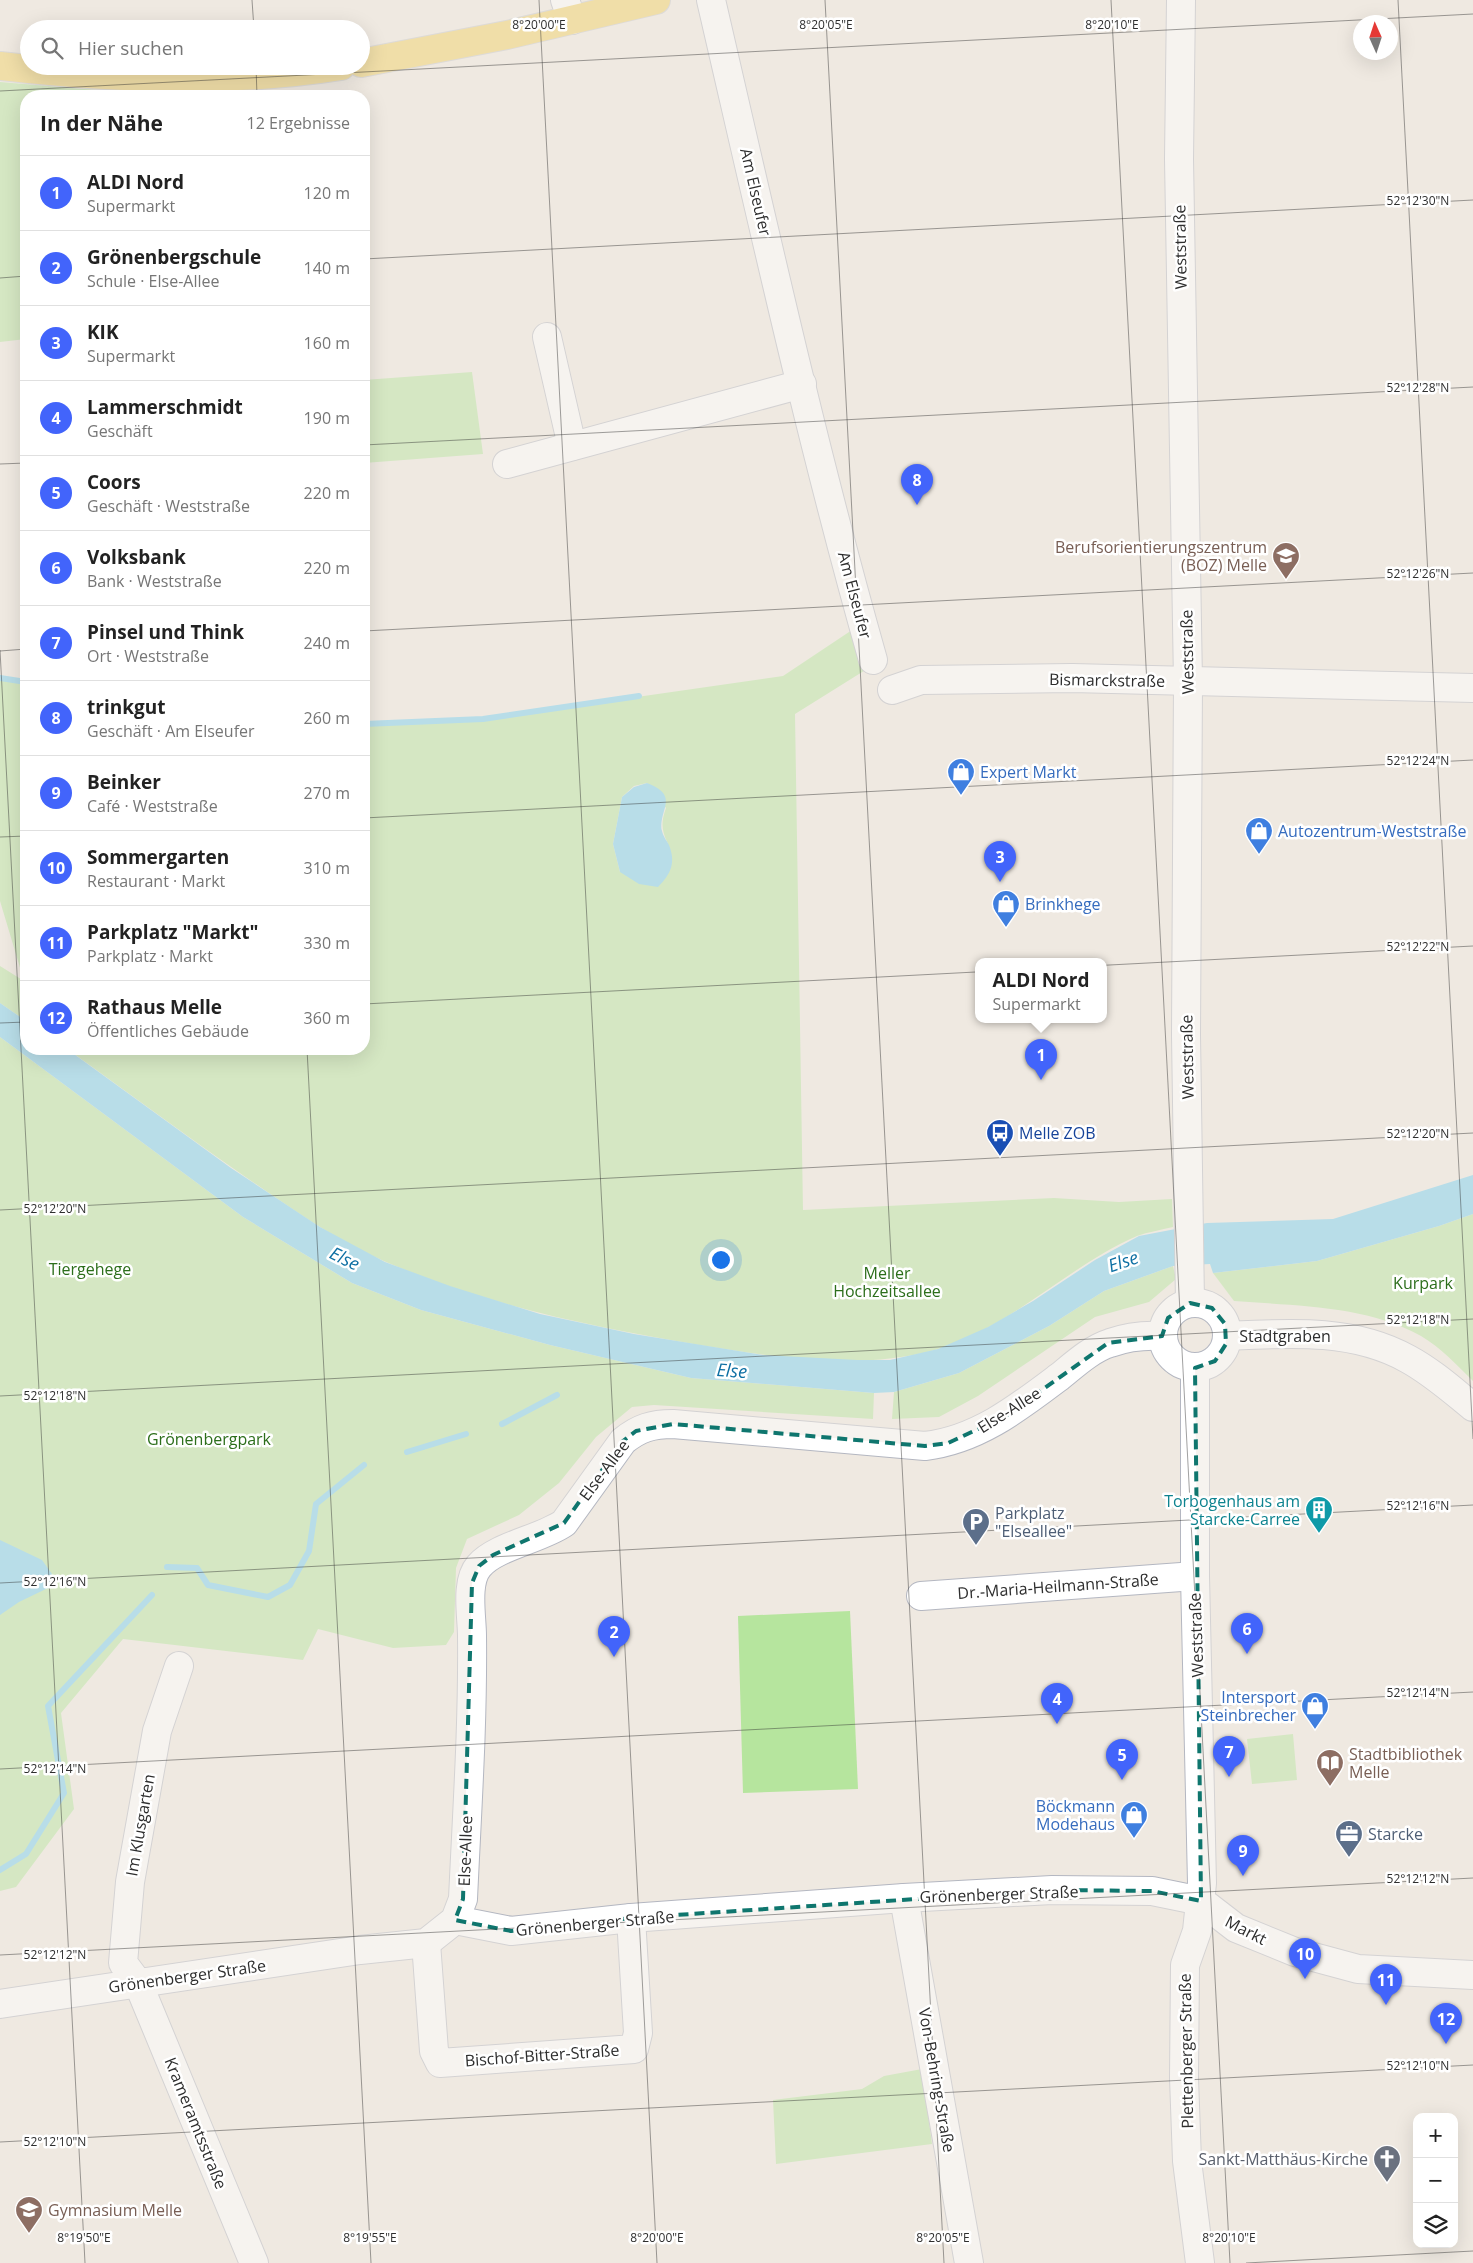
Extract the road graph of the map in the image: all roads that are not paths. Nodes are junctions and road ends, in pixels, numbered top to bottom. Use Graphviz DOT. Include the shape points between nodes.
graph roads {
  1 [pos="656,0"];
  2 [pos="711,0"];
  3 [pos="1181,0"];
  4 [pos="568,10"];
  5 [pos="370,61"];
  6 [pos="0,66"];
  7 [pos="20,68"];
  8 [pos="92,75"];
  9 [pos="237,75"];
  10 [pos="547,337"];
  11 [pos="802,384"];
  12 [pos="572,446"];
  13 [pos="507,464"];
  14 [pos="873,660"];
  15 [pos="1188,682"];
  16 [pos="1473,688"];
  17 [pos="892,690"];
  18 [pos="1190,1290"];
  19 [pos="1162,1336"];
  20 [pos="1227,1336"];
  21 [pos="1195,1368"];
  22 [pos="1473,1407"];
  23 [pos="1195,1576"];
  24 [pos="921,1596"];
  25 [pos="179,1666"];
  26 [pos="904,1898"];
  27 [pos="1201,1901"];
  28 [pos="631,1918"];
  29 [pos="455,1920"];
  30 [pos="426,1943"];
  31 [pos="1473,1975"];
  32 [pos="138,1983"];
  33 [pos="0,2004"];
  34 [pos="254,2263"];
  35 [pos="968,2263"];
  36 [pos="1200,2263"];
  1 -- 4 [label="main road"];
  2 -- 11 [label="street, Am Elseufer"];
  3 -- 15 [label="street, Weststraße" via="1179,159"];
  4 -- 5 [label="main road" via="442,49"];
  6 -- 7 [label="main road"];
  8 -- 9 [label="main road"];
  10 -- 12 [label="street"];
  11 -- 12 [label="street"];
  11 -- 14 [label="street, Am Elseufer" via="849,577"];
  12 -- 13 [label="street"];
  15 -- 16 [label="street, Bismarckstraße"];
  15 -- 17 [label="street, Bismarckstraße" via="1072,678 921,680"];
  15 -- 18 [label="street, Weststraße" via="1186,1035"];
  18 -- 19 [label="street" via="1168,1318"];
  18 -- 20 [label="street" via="1225,1324"];
  19 -- 21 [label="street" via="1164,1347 1173,1359"];
  19 -- 29 [label="street, Else-Allee" via="1132,1337 1108,1343 1004,1417 948,1443 924,1446 672,1424 655,1424 636,1431 623,1441 564,1523 493,1555 479,1566 472,1582 463,1899"];
  20 -- 21 [label="street" via="1222,1353 1214,1361"];
  20 -- 22 [label="street, Stadtgraben" via="1300,1334 1352,1338 1407,1358"];
  21 -- 23 [label="street, Weststraße"];
  23 -- 24 [label="street, Dr.-Maria-Heilmann-Straße"];
  23 -- 27 [label="street, Weststraße"];
  25 -- 32 [label="street, Im Klusgarten" via="157,1731 130,1882 123,1963"];
  26 -- 27 [label="street, Grönenberger Straße" via="1052,1890 1152,1890"];
  26 -- 28 [label="street, Grönenberger Straße"];
  26 -- 35 [label="street, Von-Behring-Straße"];
  27 -- 31 [label="street, Markt" via="1236,1928 1294,1952 1344,1966"];
  27 -- 36 [label="street, Plettenberger Straße" via="1197,1931 1185,1965 1184,2060 1187,2162"];
  28 -- 29 [label="street, Grönenberger Straße" via="511,1931"];
  28 -- 30 [label="street, Bischof-Bitter-Straße" via="638,2033 634,2048 440,2063 434,2051"];
  29 -- 30 [label="street"];
  30 -- 32 [label="street, Grönenberger Straße"];
  32 -- 33 [label="street, Grönenberger Straße"];
  32 -- 34 [label="street, Krameramtsstraße"];
}
